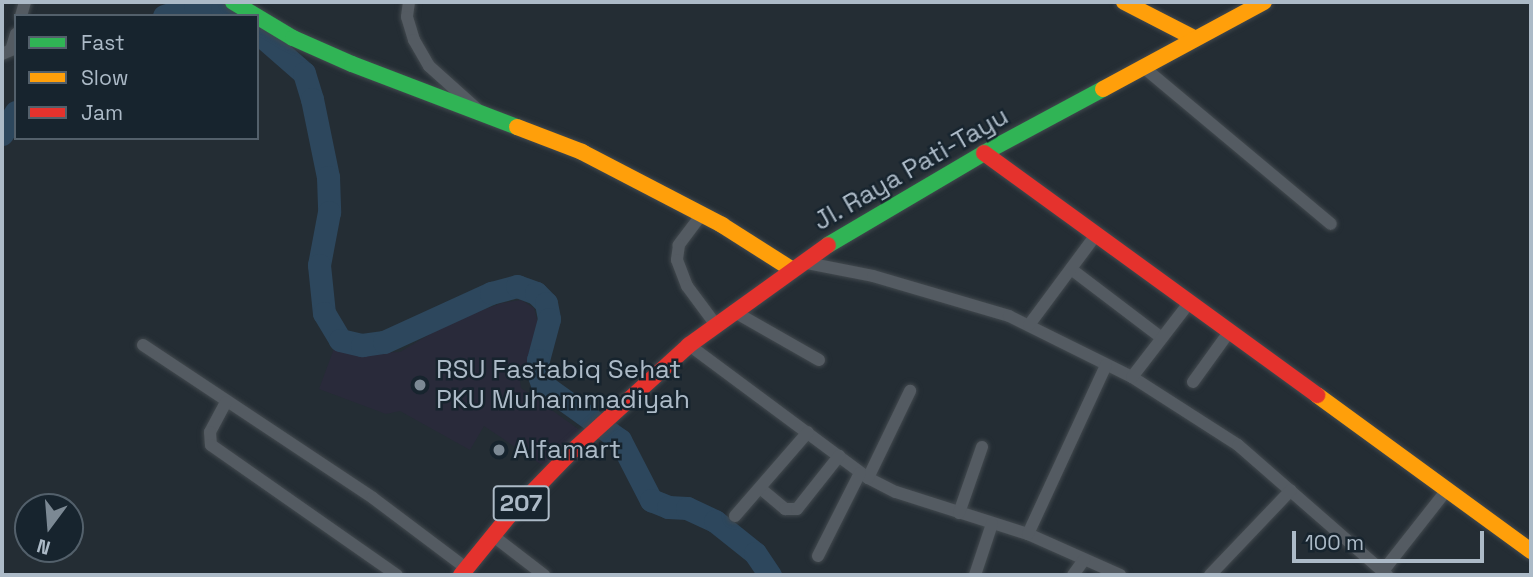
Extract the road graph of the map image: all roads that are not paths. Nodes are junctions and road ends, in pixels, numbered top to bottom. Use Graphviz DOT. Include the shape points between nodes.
graph roads {
  1 [pos="233,2"];
  2 [pos="409,2"];
  3 [pos="1124,2"];
  4 [pos="1264,2"];
  5 [pos="253,14"];
  6 [pos="259,18"];
  7 [pos="1194,37"];
  8 [pos="14,40"];
  9 [pos="2,54"];
  10 [pos="1142,66"];
  11 [pos="486,117"];
  12 [pos="984,153"];
  13 [pos="702,214"];
  14 [pos="1331,224"];
  15 [pos="1095,236"];
  16 [pos="796,265"];
  17 [pos="1071,268"];
  18 [pos="1189,303"];
  19 [pos="733,311"];
  20 [pos="716,325"];
  21 [pos="1029,325"];
  22 [pos="1229,332"];
  23 [pos="1162,338"];
  24 [pos="143,345"];
  25 [pos="689,345"];
  26 [pos="819,360"];
  27 [pos="1106,365"];
  28 [pos="1132,377"];
  29 [pos="1193,383"];
  30 [pos="910,391"];
  31 [pos="226,402"];
  32 [pos="808,432"];
  33 [pos="982,447"];
  34 [pos="839,456"];
  35 [pos="864,476"];
  36 [pos="760,488"];
  37 [pos="1291,490"];
  38 [pos="1446,491"];
  39 [pos="959,513"];
  40 [pos="735,516"];
  41 [pos="992,524"];
  42 [pos="1027,534"];
  43 [pos="492,535"];
  44 [pos="1531,551"];
  45 [pos="818,556"];
  46 [pos="1084,559"];
  47 [pos="464,572"];
  48 [pos="1385,573"];
  49 [pos="397,575"];
  50 [pos="544,575"];
  51 [pos="975,575"];
  52 [pos="1073,575"];
  53 [pos="1120,575"];
  54 [pos="1210,575"];
  1 -- 5 [label="street"];
  2 -- 11 [label="street" via="407,17 414,40 429,66"];
  3 -- 7 [label="street"];
  4 -- 7 [label="street, Jl. Raya Pati-Tayu"];
  6 -- 11 [label="street" via="293,38"];
  7 -- 10 [label="street, Jl. Raya Pati-Tayu"];
  8 -- 9 [label="street" via="11,50"];
  10 -- 12 [label="street, Jl. Raya Pati-Tayu"];
  10 -- 14 [label="street"];
  11 -- 13 [label="street" via="582,152"];
  12 -- 15 [label="street"];
  12 -- 16 [label="street, Jl. Raya Pati-Tayu"];
  13 -- 16 [label="street"];
  13 -- 20 [label="street" via="679,245 677,260 687,286"];
  15 -- 17 [label="street"];
  15 -- 18 [label="street"];
  16 -- 19 [label="street, Jl. Raya Pati-Tayu"];
  16 -- 21 [label="street" via="873,276"];
  17 -- 21 [label="street"];
  17 -- 23 [label="street"];
  18 -- 22 [label="street"];
  18 -- 23 [label="street"];
  19 -- 20 [label="street, Jl. Raya Pati-Tayu"];
  19 -- 26 [label="street"];
  20 -- 25 [label="street, Jl. Raya Pati-Tayu"];
  21 -- 27 [label="street"];
  22 -- 29 [label="street"];
  22 -- 38 [label="street"];
  23 -- 28 [label="street"];
  24 -- 31 [label="street"];
  25 -- 32 [label="street"];
  25 -- 43 [label="street, Jl. Raya Pati-Tayu / 207" via="608,418"];
  27 -- 28 [label="street"];
  27 -- 42 [label="street"];
  28 -- 37 [label="street" via="1238,445"];
  30 -- 35 [label="street"];
  31 -- 47 [label="street" via="373,498"];
  31 -- 49 [label="street" via="210,432 211,445"];
  32 -- 34 [label="street"];
  32 -- 36 [label="street"];
  33 -- 39 [label="street"];
  34 -- 35 [label="street"];
  34 -- 36 [label="street" via="797,509 782,507"];
  35 -- 39 [label="street"];
  35 -- 45 [label="street"];
  36 -- 40 [label="street"];
  37 -- 48 [label="street"];
  37 -- 54 [label="street"];
  38 -- 44 [label="street"];
  38 -- 48 [label="street"];
  39 -- 41 [label="street"];
  41 -- 42 [label="street"];
  41 -- 51 [label="street"];
  42 -- 46 [label="street"];
  43 -- 47 [label="street, 207"];
  43 -- 50 [label="street"];
  46 -- 52 [label="street"];
  46 -- 53 [label="street"];
}
